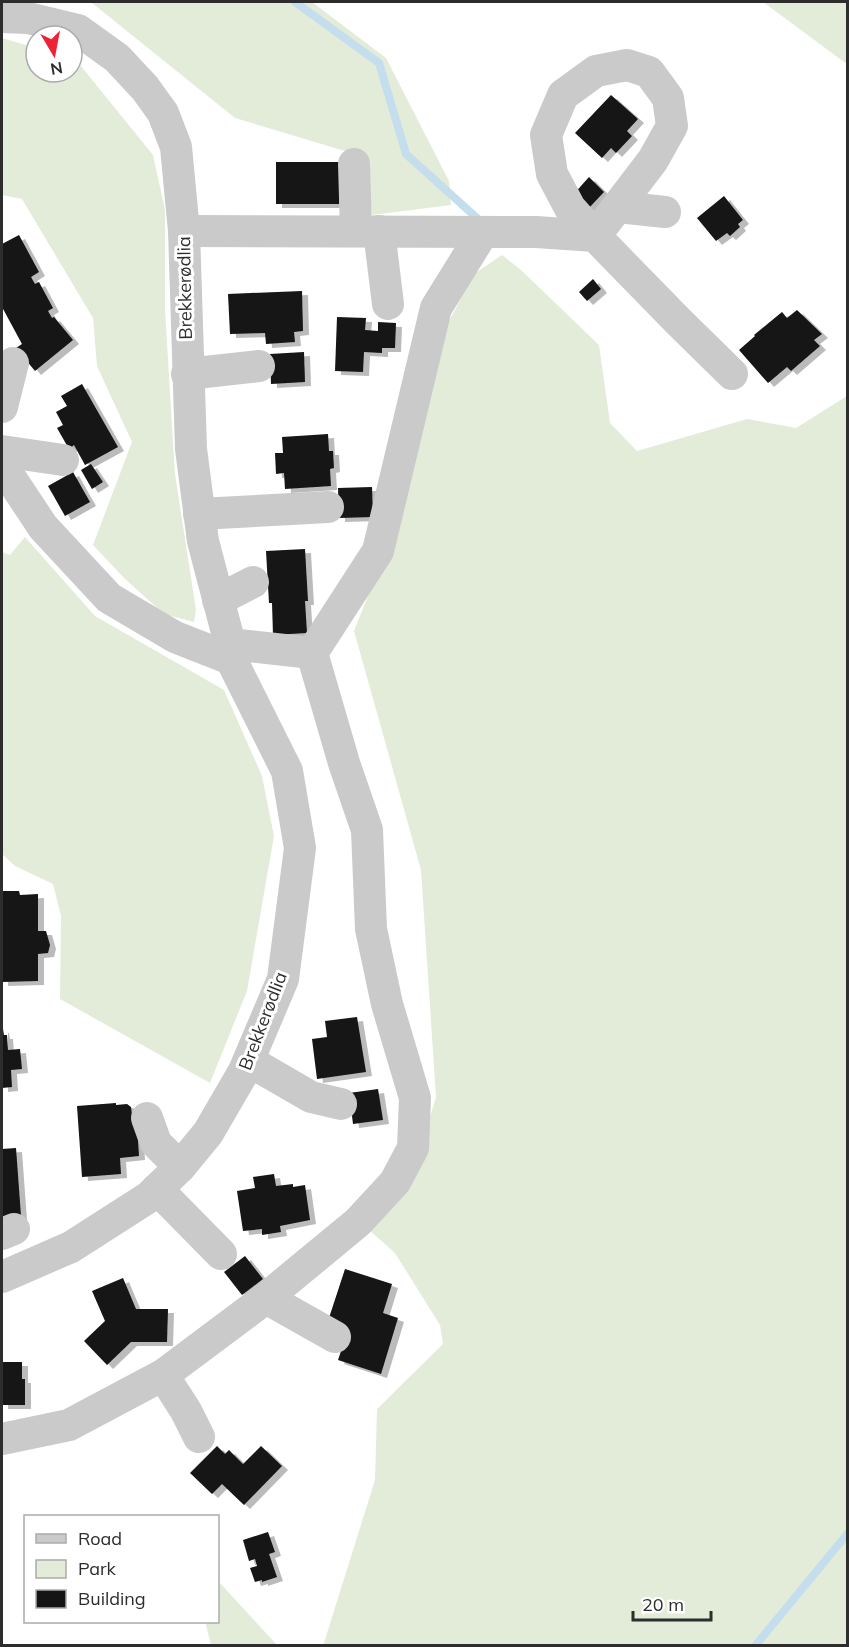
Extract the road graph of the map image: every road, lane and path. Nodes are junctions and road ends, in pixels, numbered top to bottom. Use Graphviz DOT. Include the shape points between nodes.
graph roads {
  1 [pos="2,17"];
  2 [pos="354,164"];
  3 [pos="618,207"];
  4 [pos="665,212"];
  5 [pos="184,231"];
  6 [pos="367,231"];
  7 [pos="483,232"];
  8 [pos="596,236"];
  9 [pos="388,304"];
  10 [pos="13,363"];
  11 [pos="259,366"];
  12 [pos="187,374"];
  13 [pos="732,374"];
  14 [pos="2,407"];
  15 [pos="2,451"];
  16 [pos="63,460"];
  17 [pos="2,465"];
  18 [pos="328,507"];
  19 [pos="199,514"];
  20 [pos="254,582"];
  21 [pos="218,600"];
  22 [pos="230,652"];
  23 [pos="312,653"];
  24 [pos="249,1061"];
  25 [pos="341,1104"];
  26 [pos="147,1118"];
  27 [pos="180,1167"];
  28 [pos="157,1190"];
  29 [pos="221,1254"];
  30 [pos="2,1276"];
  31 [pos="266,1298"];
  32 [pos="335,1337"];
  33 [pos="163,1375"];
  34 [pos="199,1437"];
  35 [pos="2,1439"];
  1 -- 5 [label="street, Brekkerødlia" via="28,18 78,30 117,58 145,88 163,113 176,147"];
  2 -- 6 [label="street"];
  3 -- 4 [label="street"];
  3 -- 8 [label="street"];
  3 -- 8 [label="street" via="653,160 672,126 668,98 649,72 627,65 596,71 563,95 546,135 552,174 570,208"];
  5 -- 6 [label="street"];
  5 -- 12 [label="street, Brekkerødlia"];
  6 -- 7 [label="street"];
  6 -- 9 [label="street"];
  7 -- 8 [label="street"];
  7 -- 23 [label="street" via="436,308 378,551"];
  8 -- 13 [label="street"];
  10 -- 14 [label="street"];
  11 -- 12 [label="street"];
  12 -- 19 [label="street, Brekkerødlia"];
  15 -- 16 [label="street"];
  17 -- 22 [label="street" via="44,527 109,598 175,637"];
  18 -- 19 [label="street"];
  19 -- 21 [label="street, Brekkerødlia"];
  20 -- 21 [label="street"];
  21 -- 22 [label="street, Brekkerødlia"];
  22 -- 23 [label="street"];
  22 -- 24 [label="street, Brekkerødlia" via="287,771 300,848 283,979"];
  23 -- 31 [label="street" via="367,830 371,929 387,1004 415,1098 412,1148 395,1182 358,1222"];
  24 -- 25 [label="street" via="311,1097"];
  24 -- 27 [label="street, Brekkerødlia" via="208,1133"];
  26 -- 27 [label="street" via="156,1143"];
  27 -- 28 [label="street, Brekkerødlia"];
  28 -- 29 [label="street"];
  28 -- 30 [label="street, Brekkerødlia" via="71,1247"];
  31 -- 32 [label="street"];
  31 -- 33 [label="street"];
  33 -- 34 [label="street"];
  33 -- 35 [label="street" via="69,1425"];
}
